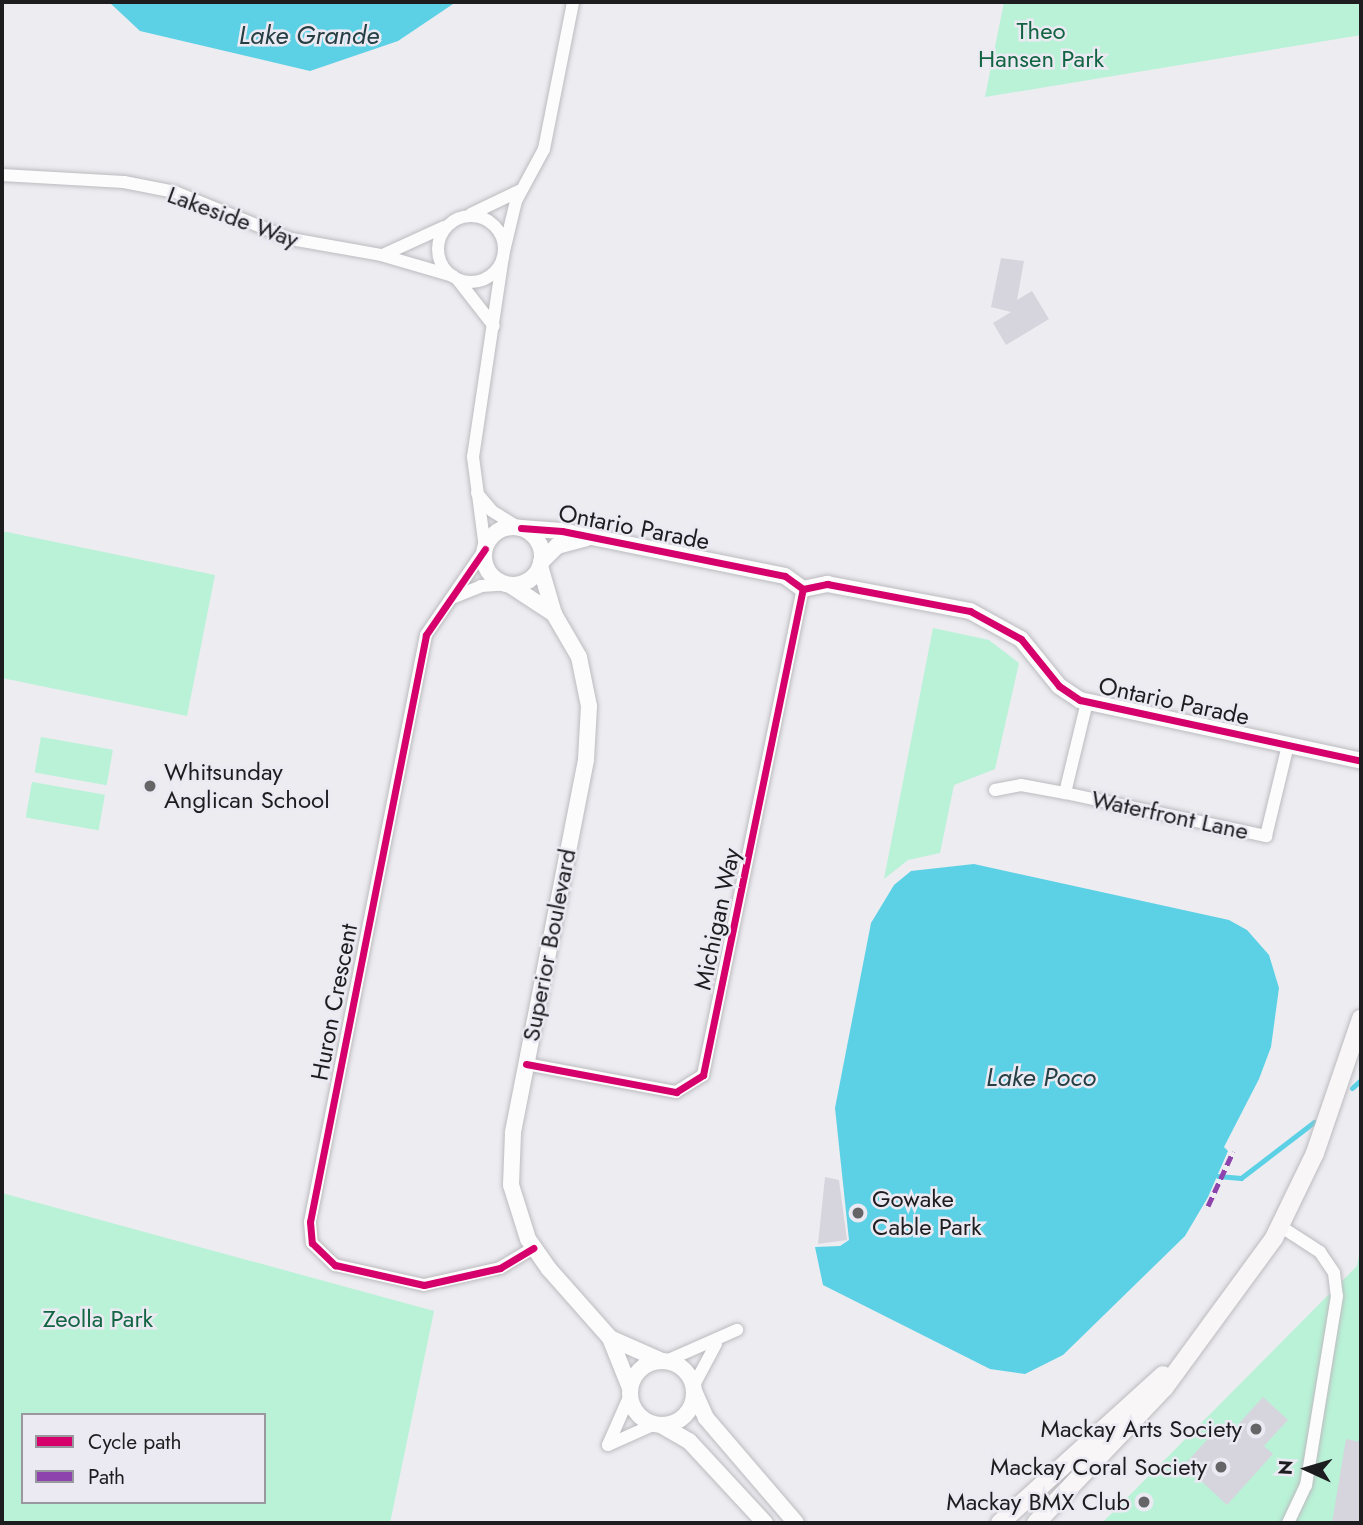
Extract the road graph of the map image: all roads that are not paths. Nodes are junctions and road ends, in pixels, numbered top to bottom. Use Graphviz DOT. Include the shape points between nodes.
graph roads {
  1 [pos="573,2"];
  2 [pos="2,175"];
  3 [pos="521,190"];
  4 [pos="465,216"];
  5 [pos="447,226"];
  6 [pos="503,254"];
  7 [pos="381,255"];
  8 [pos="454,277"];
  9 [pos="494,326"];
  10 [pos="476,493"];
  11 [pos="520,528"];
  12 [pos="588,538"];
  13 [pos="485,549"];
  14 [pos="540,564"];
  15 [pos="507,584"];
  16 [pos="803,589"];
  17 [pos="449,600"];
  18 [pos="554,614"];
  19 [pos="1087,702"];
  20 [pos="1288,745"];
  21 [pos="1361,761"];
  22 [pos="995,790"];
  23 [pos="1065,793"];
  24 [pos="1361,1019"];
  25 [pos="526,1064"];
  26 [pos="1280,1226"];
  27 [pos="533,1248"];
  28 [pos="737,1330"];
  29 [pos="608,1336"];
  30 [pos="724,1337"];
  31 [pos="1195,1346"];
  32 [pos="663,1361"];
  33 [pos="693,1388"];
  34 [pos="630,1392"];
  35 [pos="658,1424"];
  36 [pos="765,1523"];
  37 [pos="796,1523"];
  38 [pos="1000,1523"];
  39 [pos="1037,1523"];
  40 [pos="1288,1523"];
  1 -- 3 [label="street" via="544,149"];
  2 -- 7 [label="street, Lakeside Way" via="124,182 175,192 291,239"];
  3 -- 4 [label="street"];
  3 -- 6 [label="street"];
  4 -- 5 [label="street"];
  4 -- 6 [label="street" via="495,226"];
  5 -- 7 [label="street"];
  5 -- 8 [label="street" via="438,250"];
  6 -- 8 [label="street" via="481,280"];
  6 -- 9 [label="street"];
  7 -- 8 [label="street, Lakeside Way"];
  8 -- 9 [label="street"];
  9 -- 10 [label="street" via="474,446"];
  10 -- 11 [label="street" via="492,511"];
  10 -- 13 [label="street"];
  11 -- 12 [label="street, Ontario Parade"];
  11 -- 13 [label="street" via="501,530"];
  11 -- 14 [label="street" via="538,542"];
  12 -- 14 [label="street, Ontario Parade" via="558,546"];
  12 -- 16 [label="street, Ontario Parade" via="785,576"];
  13 -- 15 [label="street" via="488,570"];
  13 -- 17 [label="street, Huron Crescent"];
  14 -- 15 [label="street" via="524,583"];
  14 -- 18 [label="street, Superior Boulevard"];
  15 -- 17 [label="street" via="481,586"];
  15 -- 18 [label="street, Superior Boulevard"];
  16 -- 19 [label="street, Ontario Parade" via="827,584 970,611 999,622 1021,639 1059,686"];
  16 -- 25 [label="street, Michigan Way" via="703,1075 676,1091"];
  17 -- 27 [label="street, Huron Crescent" via="430,623 424,644 317,1187 312,1243 335,1265 424,1285 500,1268"];
  18 -- 25 [label="street, Superior Boulevard" via="579,657 589,706 586,760"];
  19 -- 20 [label="street, Ontario Parade"];
  19 -- 23 [label="street, Waterfront Lane"];
  20 -- 21 [label="street, Ontario Parade"];
  20 -- 23 [label="street, Waterfront Lane" via="1266,836"];
  22 -- 23 [label="street, Waterfront Lane" via="1021,785"];
  24 -- 26 [label="main road" via="1315,1153"];
  25 -- 27 [label="street, Superior Boulevard" via="510,1174 516,1209"];
  26 -- 31 [label="main road"];
  26 -- 40 [label="street" via="1321,1252 1334,1273 1337,1296 1306,1485"];
  27 -- 29 [label="street, Superior Boulevard"];
  28 -- 30 [label="street"];
  29 -- 32 [label="street, Superior Boulevard"];
  29 -- 34 [label="street, Superior Boulevard"];
  30 -- 32 [label="street"];
  30 -- 33 [label="street" via="708,1354"];
  31 -- 38 [label="main road"];
  31 -- 39 [label="main road" via="1122,1437"];
  32 -- 33 [label="street" via="684,1371"];
  32 -- 34 [label="street" via="639,1371"];
  33 -- 35 [label="street" via="684,1416"];
  33 -- 37 [label="street" via="706,1418"];
  34 -- 35 [label="street" via="638,1414"];
  34 -- 35 [label="street" via="608,1445"];
  35 -- 36 [label="street" via="688,1441"];
}
